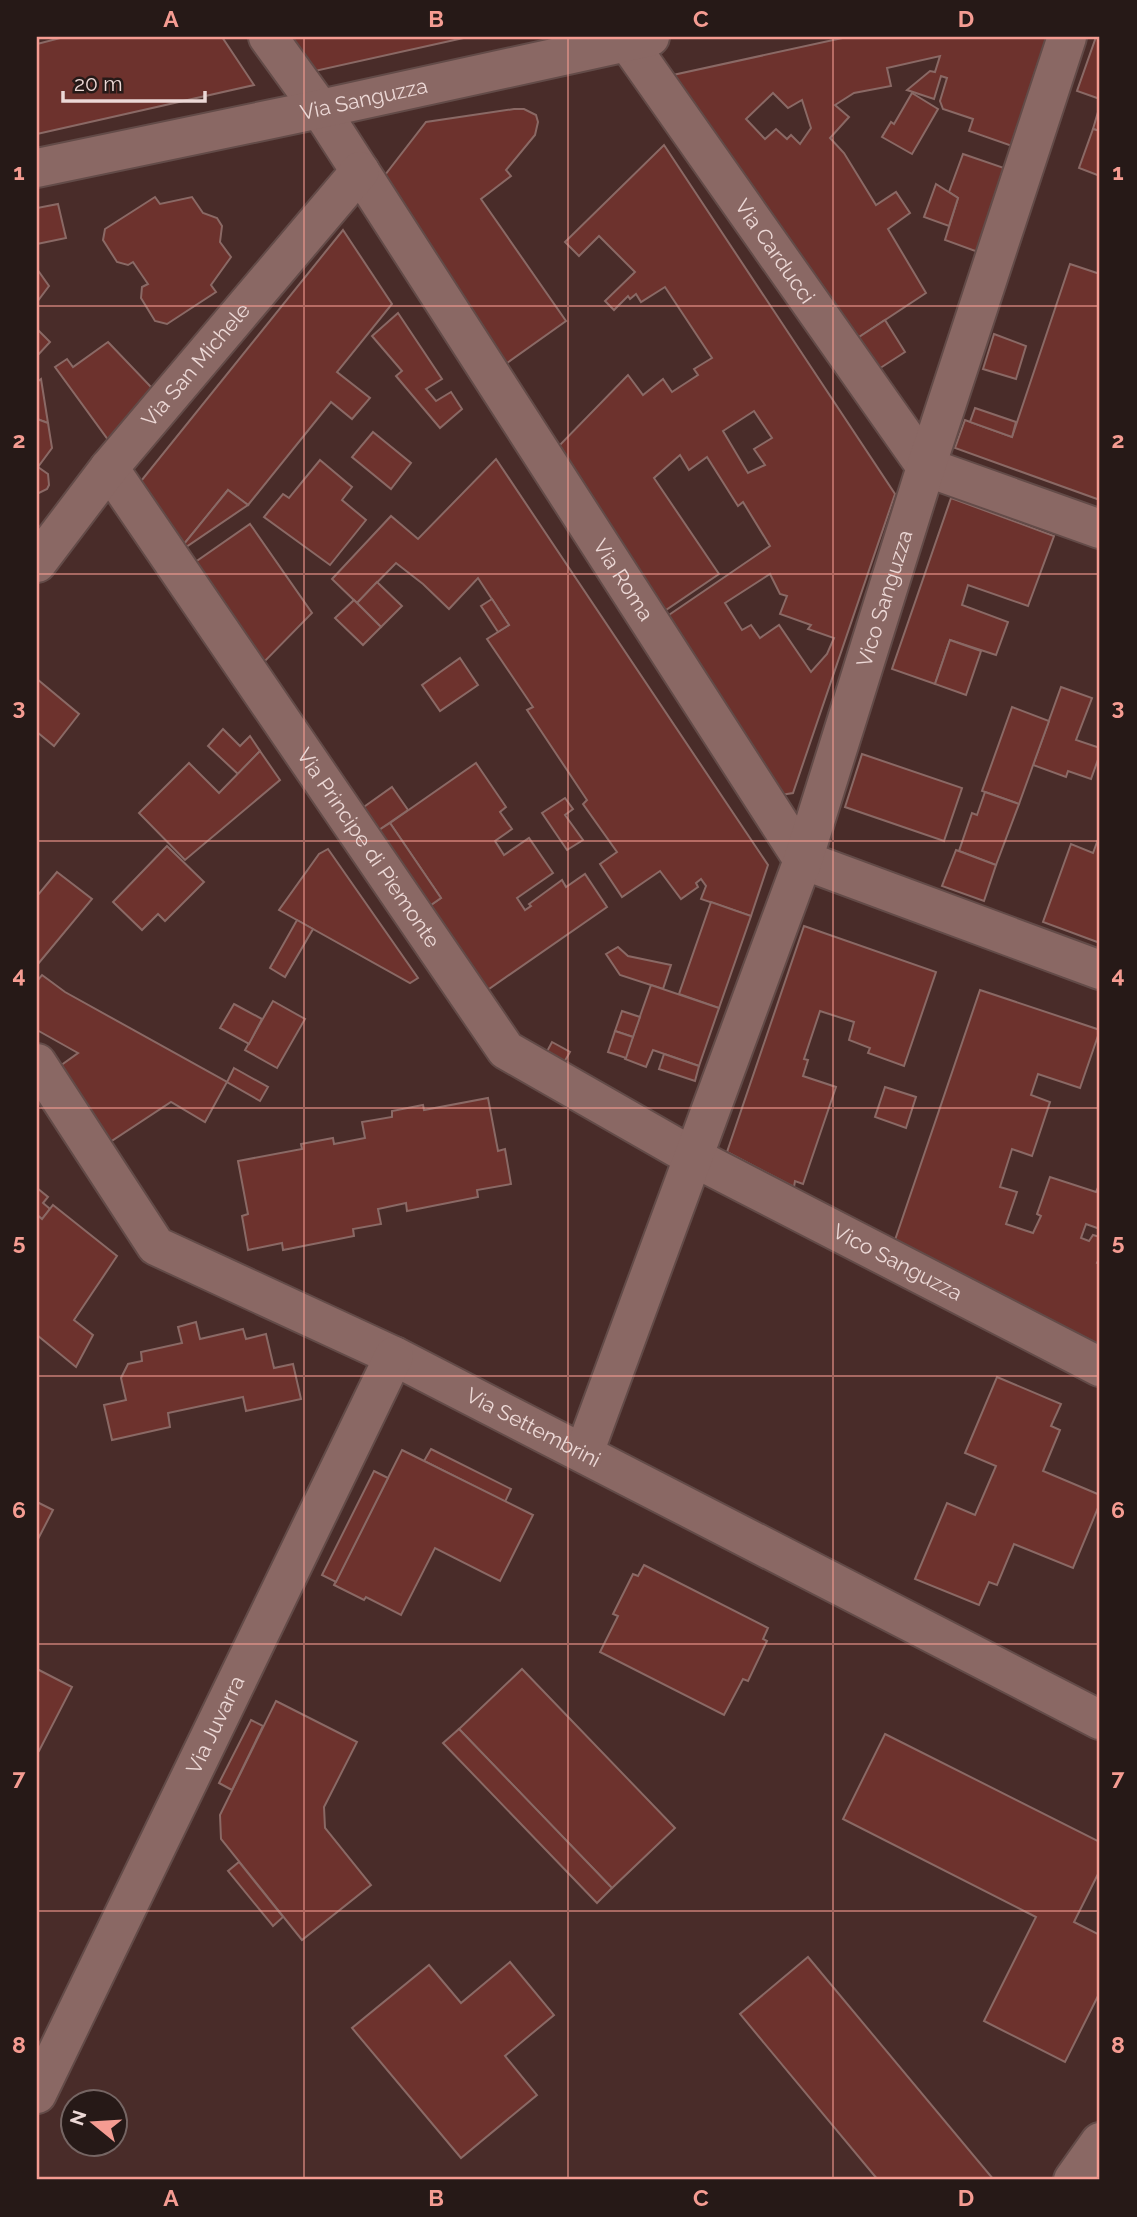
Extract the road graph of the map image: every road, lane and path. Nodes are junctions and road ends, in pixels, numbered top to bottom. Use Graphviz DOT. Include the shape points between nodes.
graph roads {
  1 [pos="268,37"];
  2 [pos="1067,37"];
  3 [pos="633,38"];
  4 [pos="320,109"];
  5 [pos="37,168"];
  6 [pos="359,171"];
  7 [pos="926,467"];
  8 [pos="109,468"];
  9 [pos="1100,528"];
  10 [pos="37,563"];
  11 [pos="803,860"];
  12 [pos="1100,970"];
  13 [pos="37,1063"];
  14 [pos="693,1157"];
  15 [pos="394,1356"];
  16 [pos="1100,1367"];
  17 [pos="584,1453"];
  18 [pos="1100,1720"];
  19 [pos="37,2094"];
  20 [pos="1100,2142"];
  21 [pos="1073,2180"];
  1 -- 4 [label="street, Via Roma"];
  2 -- 7 [label="street, Vico Sanguzza"];
  3 -- 4 [label="street, Via Sanguzza"];
  3 -- 7 [label="street, Via Carducci"];
  4 -- 5 [label="street, Via Sanguzza"];
  4 -- 6 [label="street, Via Roma"];
  6 -- 8 [label="street, Via San Michele"];
  6 -- 11 [label="street, Via Roma"];
  7 -- 9 [label="street"];
  7 -- 11 [label="street, Vico Sanguzza"];
  8 -- 10 [label="street, Via San Michele"];
  8 -- 14 [label="street, Via Principe di Piemonte" via="506,1050"];
  11 -- 12 [label="street"];
  11 -- 14 [label="street, Vico Sanguzza"];
  13 -- 15 [label="street, Via Settembrini" via="156,1246"];
  14 -- 16 [label="street, Vico Sanguzza"];
  14 -- 17 [label="street, Vico Sanguzza"];
  15 -- 17 [label="street, Via Settembrini"];
  15 -- 19 [label="street, Via Juvarra"];
  17 -- 18 [label="street, Via Settembrini"];
  20 -- 21 [label="street"];
}
